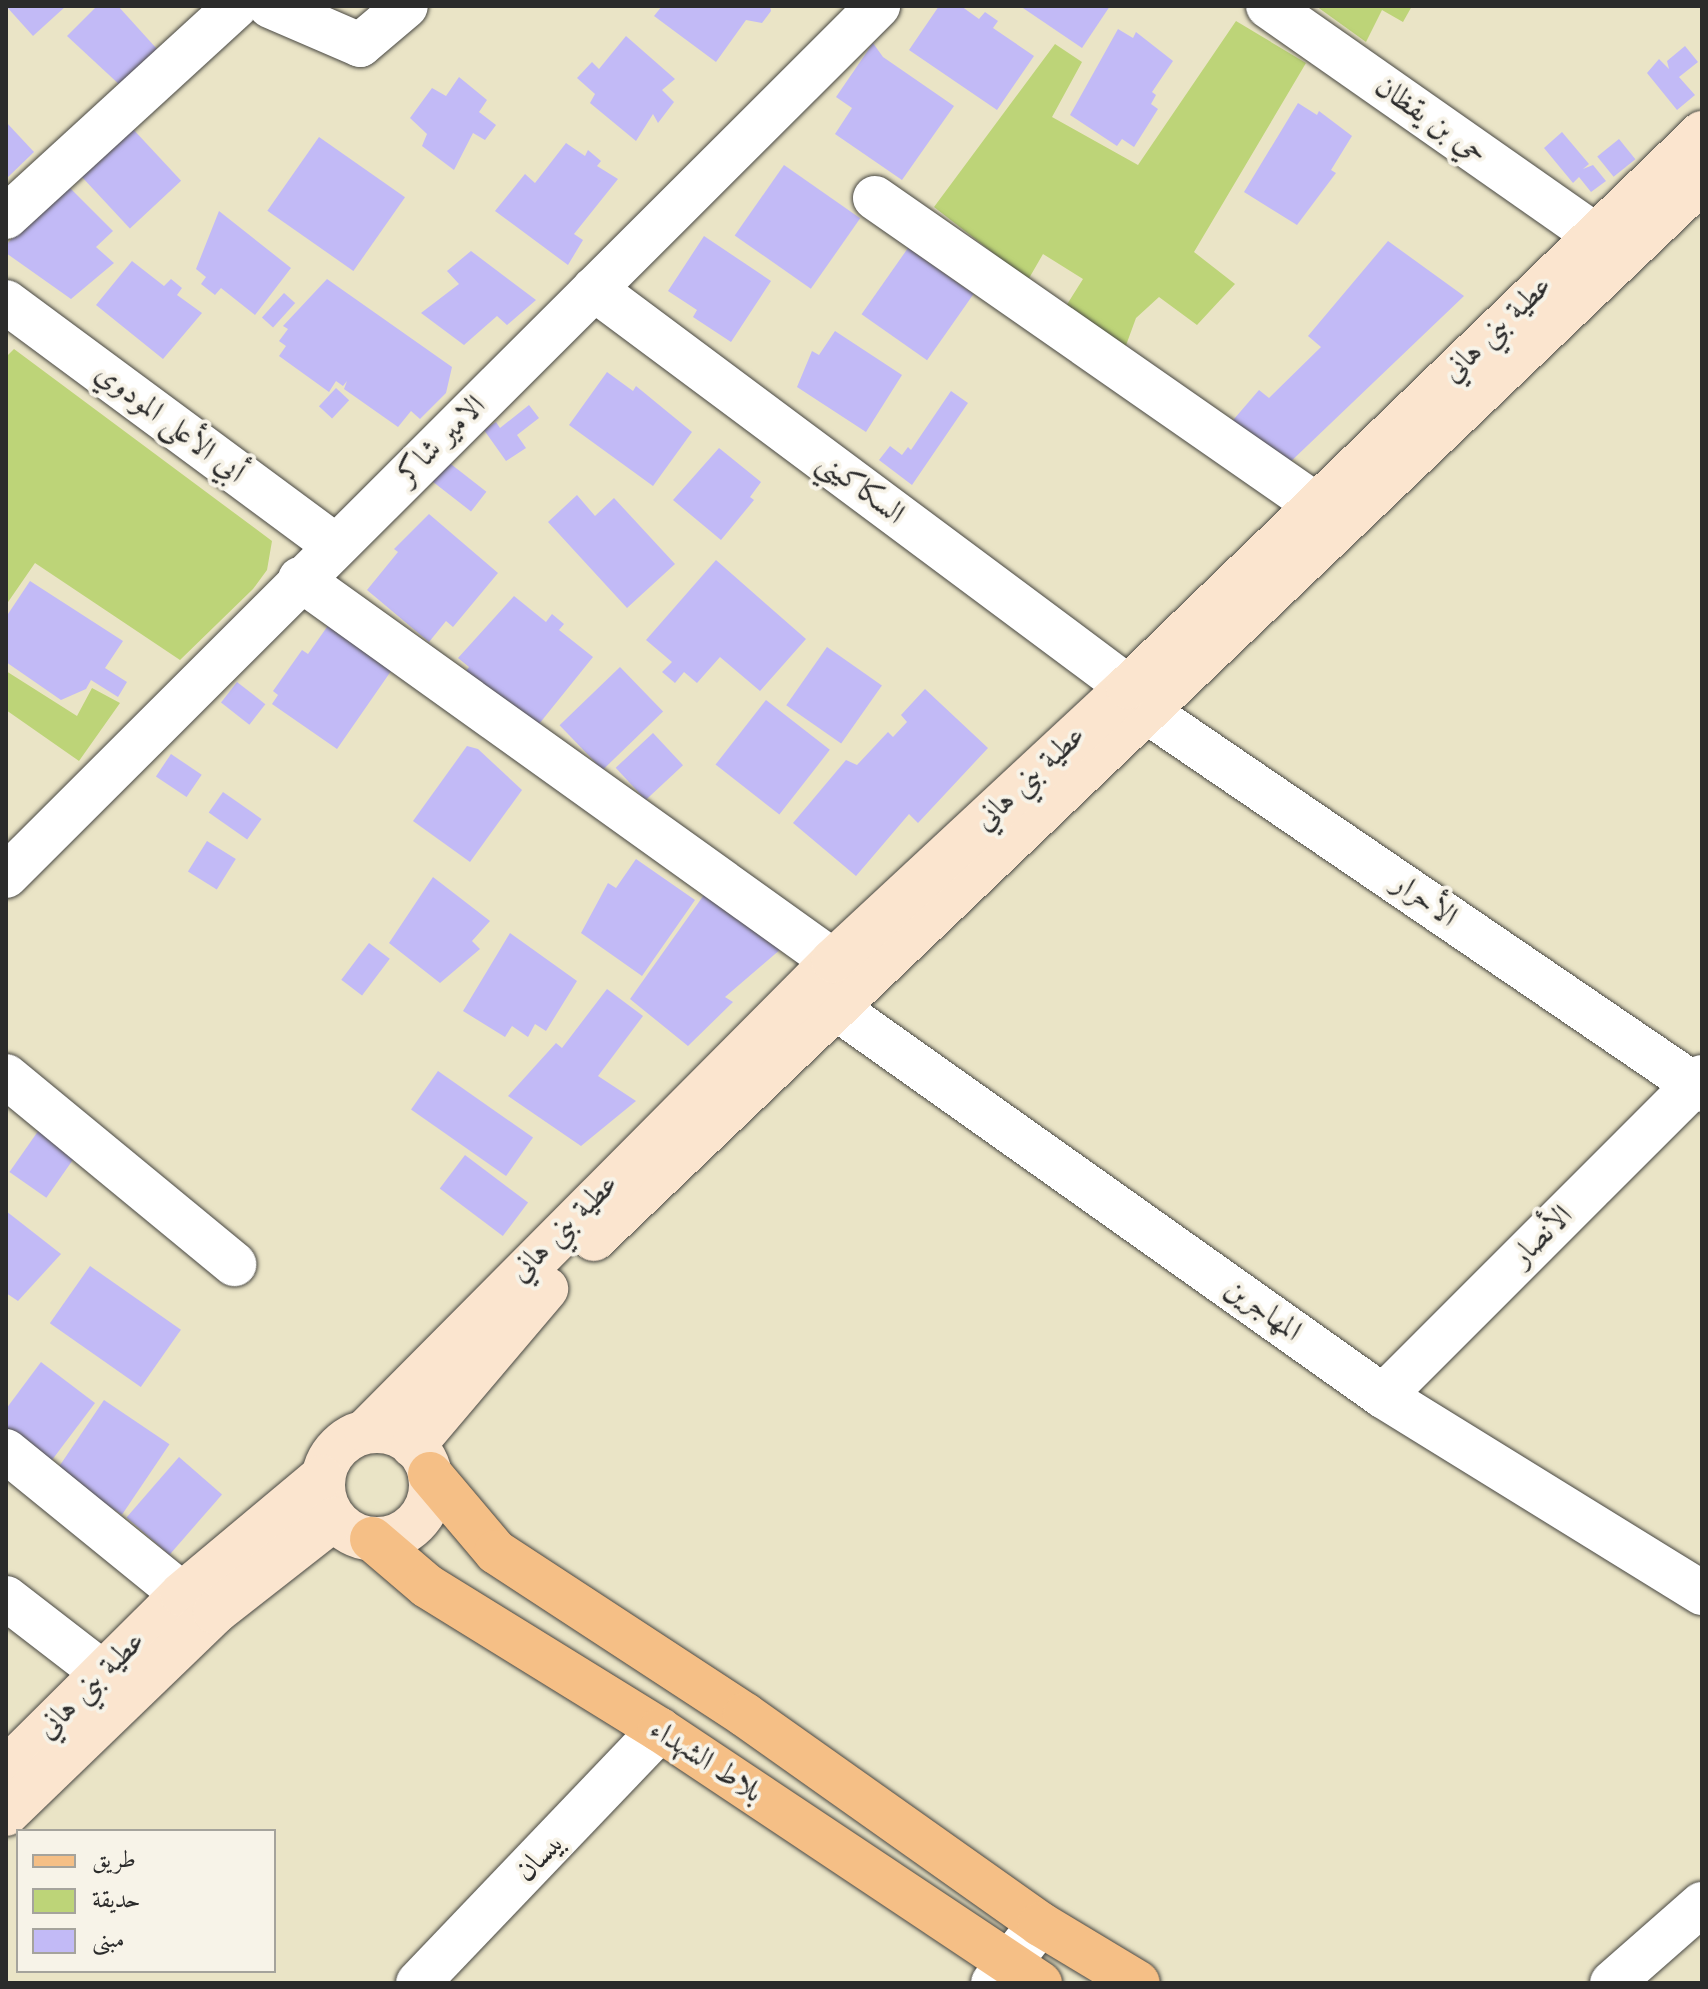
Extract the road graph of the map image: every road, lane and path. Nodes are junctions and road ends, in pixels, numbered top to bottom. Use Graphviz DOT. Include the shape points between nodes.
graph roads {
  1 [pos="236,6"];
  2 [pos="270,6"];
  3 [pos="406,6"];
  4 [pos="878,6"];
  5 [pos="1268,6"];
  6 [pos="1702,133"];
  7 [pos="1702,181"];
  8 [pos="875,198"];
  9 [pos="6,217"];
  10 [pos="1594,234"];
  11 [pos="594,289"];
  12 [pos="6,302"];
  13 [pos="1316,505"];
  14 [pos="334,545"];
  15 [pos="300,579"];
  16 [pos="1137,699"];
  17 [pos="6,876"];
  18 [pos="833,961"];
  19 [pos="836,1008"];
  20 [pos="6,1076"];
  21 [pos="1699,1084"];
  22 [pos="234,1264"];
  23 [pos="1383,1396"];
  24 [pos="366,1431"];
  25 [pos="6,1451"];
  26 [pos="422,1460"];
  27 [pos="322,1477"];
  28 [pos="334,1519"];
  29 [pos="372,1539"];
  30 [pos="1702,1593"];
  31 [pos="182,1594"];
  32 [pos="6,1598"];
  33 [pos="103,1673"];
  34 [pos="660,1730"];
  35 [pos="6,1769"];
  36 [pos="6,1814"];
  37 [pos="1702,1904"];
  38 [pos="1040,1924"];
  39 [pos="1014,1976"];
  40 [pos="418,1983"];
  41 [pos="1138,1983"];
  42 [pos="1612,1983"];
  1 -- 9 [label="street"];
  2 -- 3 [label="street" via="360,45"];
  4 -- 11 [label="street, الامير شاكر"];
  5 -- 10 [label="street, حي بن يقظان"];
  6 -- 10 [label="main road, عطية بني هاني"];
  7 -- 16 [label="main road"];
  8 -- 13 [label="street"];
  10 -- 13 [label="main road, عطية بني هاني"];
  11 -- 14 [label="street, الامير شاكر"];
  11 -- 16 [label="street, السكاكيني"];
  12 -- 14 [label="street, أبي الأعلى المودوي"];
  13 -- 16 [label="main road, عطية بني هاني"];
  14 -- 15 [label="street, الامير شاكر"];
  15 -- 17 [label="street, الامير شاكر"];
  15 -- 18 [label="street"];
  16 -- 18 [label="main road, عطية بني هاني"];
  16 -- 19 [label="main road"];
  16 -- 21 [label="street, الأحرار"];
  18 -- 24 [label="main road, عطية بني هاني"];
  19 -- 23 [label="street, المهاجرين"];
  19 -- 26 [label="main road" via="506,1330"];
  20 -- 22 [label="street"];
  21 -- 23 [label="street, الأنصار"];
  23 -- 30 [label="street, المهاجرين"];
  24 -- 26 [label="main road" via="386,1431"];
  24 -- 27 [label="main road" via="338,1446"];
  25 -- 31 [label="street"];
  26 -- 29 [label="main road" via="427,1507 397,1535"];
  26 -- 38 [label="main road" via="496,1552 745,1715"];
  27 -- 28 [label="main road"];
  27 -- 31 [label="main road, عطية بني هاني"];
  28 -- 29 [label="main road" via="351,1533"];
  28 -- 36 [label="main road" via="215,1612"];
  29 -- 34 [label="main road, بلاط الشهداء" via="427,1586"];
  31 -- 33 [label="main road, عطية بني هاني"];
  32 -- 33 [label="street"];
  33 -- 35 [label="main road, عطية بني هاني"];
  34 -- 39 [label="main road, بلاط الشهداء"];
  34 -- 40 [label="street, بيسان"];
  37 -- 42 [label="street"];
  38 -- 39 [label="street"];
  38 -- 41 [label="main road"];
}
